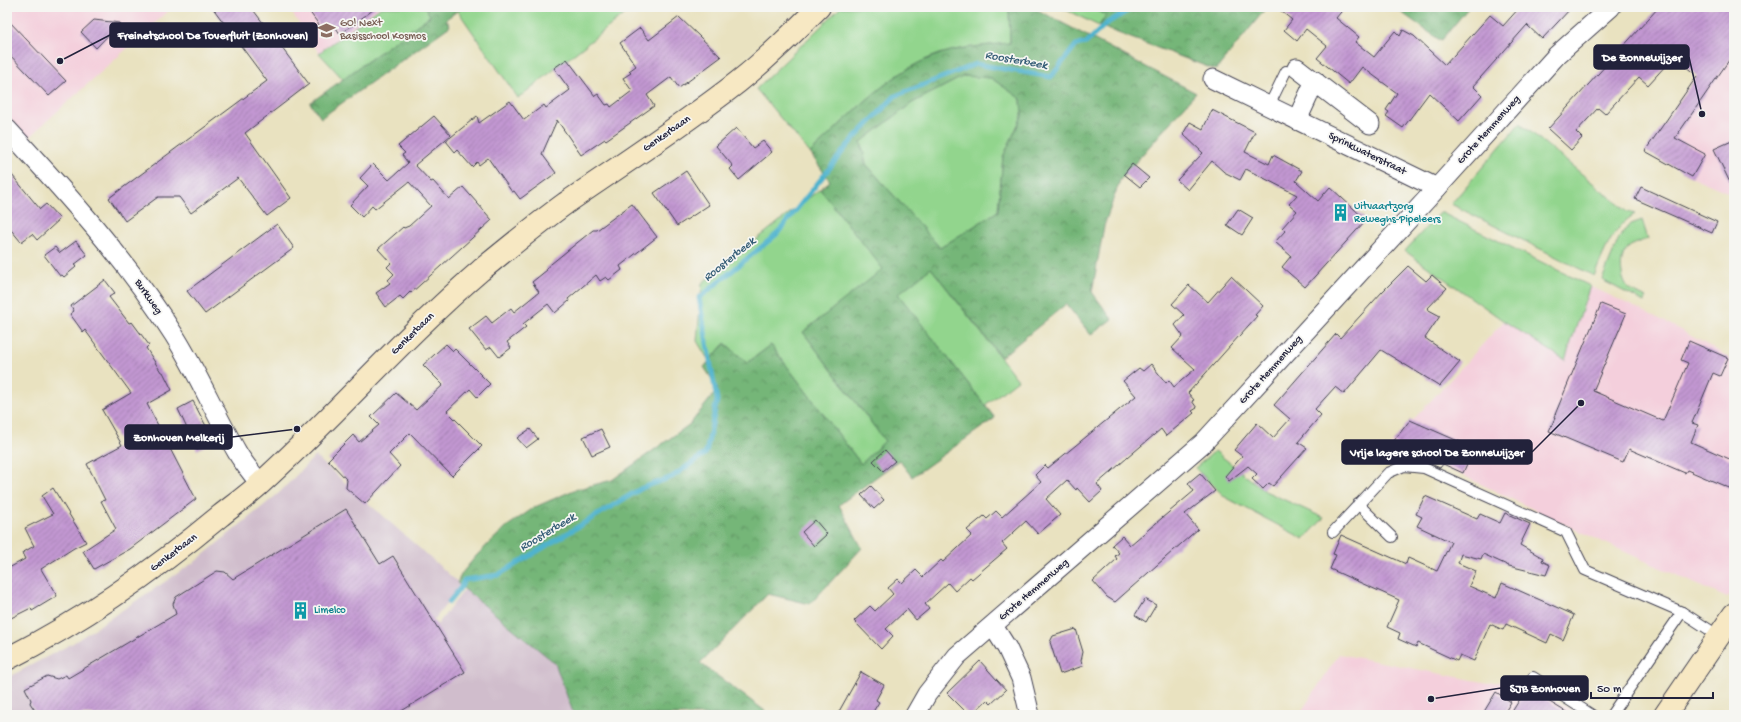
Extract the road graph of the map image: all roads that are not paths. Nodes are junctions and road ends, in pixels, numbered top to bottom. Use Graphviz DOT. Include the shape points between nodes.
graph roads {
  1 [pos="819,7"];
  2 [pos="1611,7"];
  3 [pos="1292,70"];
  4 [pos="1213,79"];
  5 [pos="1315,81"];
  6 [pos="1269,106"];
  7 [pos="1297,120"];
  8 [pos="1370,124"];
  9 [pos="7,129"];
  10 [pos="1437,188"];
  11 [pos="260,484"];
  12 [pos="1358,504"];
  13 [pos="1332,532"];
  14 [pos="1392,537"];
  15 [pos="1682,612"];
  16 [pos="1734,614"];
  17 [pos="993,626"];
  18 [pos="1719,636"];
  19 [pos="7,659"];
  20 [pos="1534,677"];
  21 [pos="915,715"];
  22 [pos="1030,715"];
  23 [pos="1592,715"];
  24 [pos="1611,715"];
  25 [pos="1665,715"];
  1 -- 11 [label="street, Genkerbaan" via="740,81 564,205 478,273"];
  2 -- 10 [label="street, Grote Hemmenweg" via="1557,55"];
  3 -- 5 [label="street"];
  3 -- 6 [label="lane"];
  4 -- 6 [label="street, Sprinkwaterstraat"];
  5 -- 7 [label="street"];
  5 -- 8 [label="street"];
  6 -- 7 [label="street, Sprinkwaterstraat"];
  7 -- 10 [label="street, Sprinkwaterstraat"];
  9 -- 11 [label="street, Burkweg" via="90,220 146,293 201,380 238,453"];
  10 -- 17 [label="street, Grote Hemmenweg" via="1203,443"];
  11 -- 19 [label="street, Genkerbaan" via="158,566 95,609"];
  12 -- 13 [label="lane"];
  12 -- 14 [label="lane"];
  12 -- 15 [label="lane" via="1388,473 1404,466 1424,468 1566,532 1586,570"];
  15 -- 18 [label="lane"];
  15 -- 24 [label="lane"];
  16 -- 18 [label="street"];
  17 -- 21 [label="street, Grote Hemmenweg" via="957,656 927,694"];
  17 -- 22 [label="street" via="1021,678"];
  18 -- 25 [label="street"];
  20 -- 23 [label="lane"];
}
